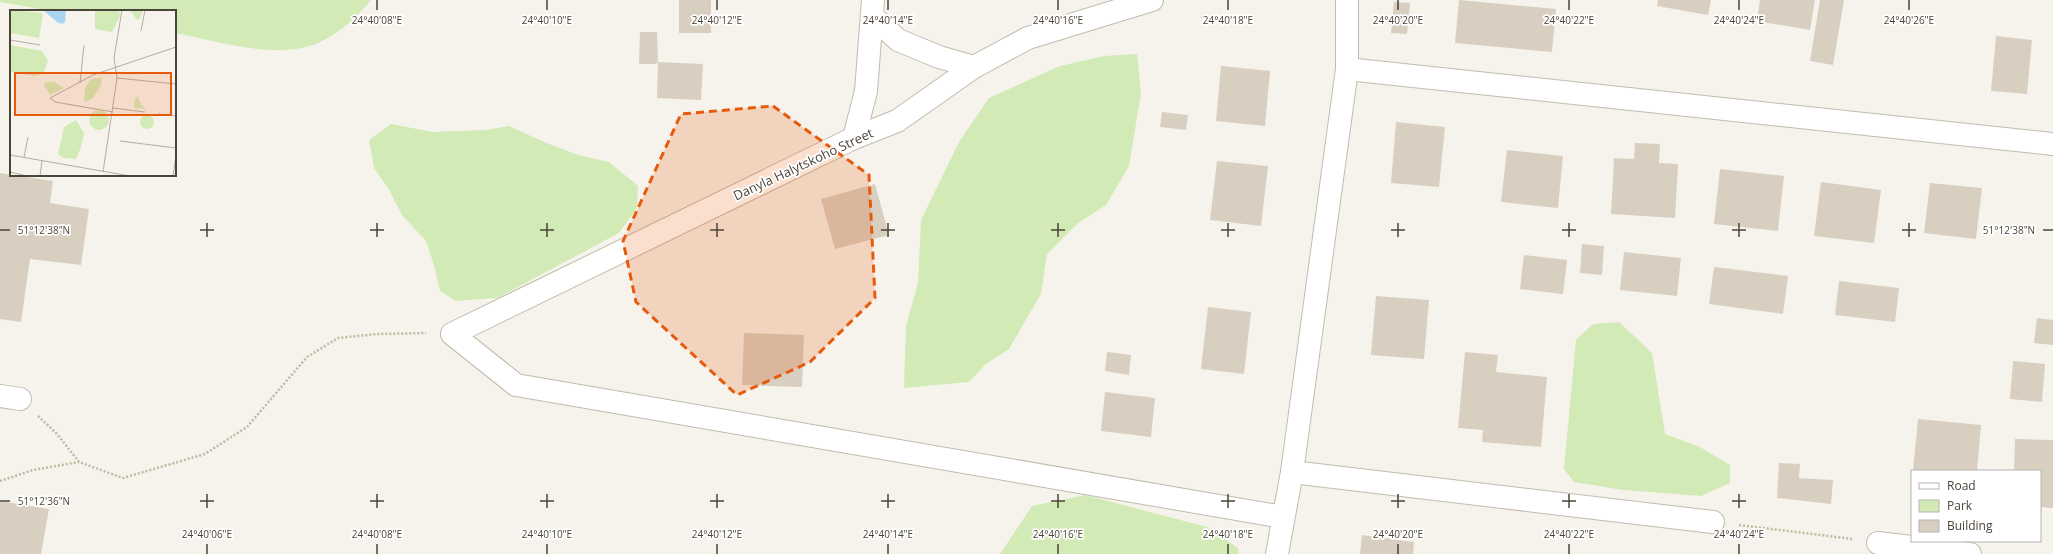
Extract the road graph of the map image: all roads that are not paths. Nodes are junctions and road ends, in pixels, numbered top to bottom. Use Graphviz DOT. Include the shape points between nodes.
graph roads {
  1 [pos="1152,0"];
  2 [pos="1346,0"];
  3 [pos="873,8"];
  4 [pos="974,67"];
  5 [pos="1347,69"];
  6 [pos="854,138"];
  7 [pos="2053,144"];
  8 [pos="1292,472"];
  9 [pos="1283,517"];
  10 [pos="1713,522"];
  11 [pos="1878,543"];
  12 [pos="1277,554"];
  13 [pos="1970,554"];
  1 -- 4 [label="street, Danyla Halytskoho Street" via="1028,38"];
  2 -- 5 [label="street"];
  3 -- 4 [label="street" via="898,40"];
  3 -- 6 [label="street" via="866,91"];
  4 -- 6 [label="street, Danyla Halytskoho Street" via="898,120"];
  5 -- 7 [label="street"];
  5 -- 8 [label="street"];
  6 -- 9 [label="street, Danyla Halytskoho Street" via="452,334 516,386"];
  8 -- 9 [label="street"];
  8 -- 10 [label="street"];
  9 -- 12 [label="street"];
  11 -- 13 [label="street"];
}
